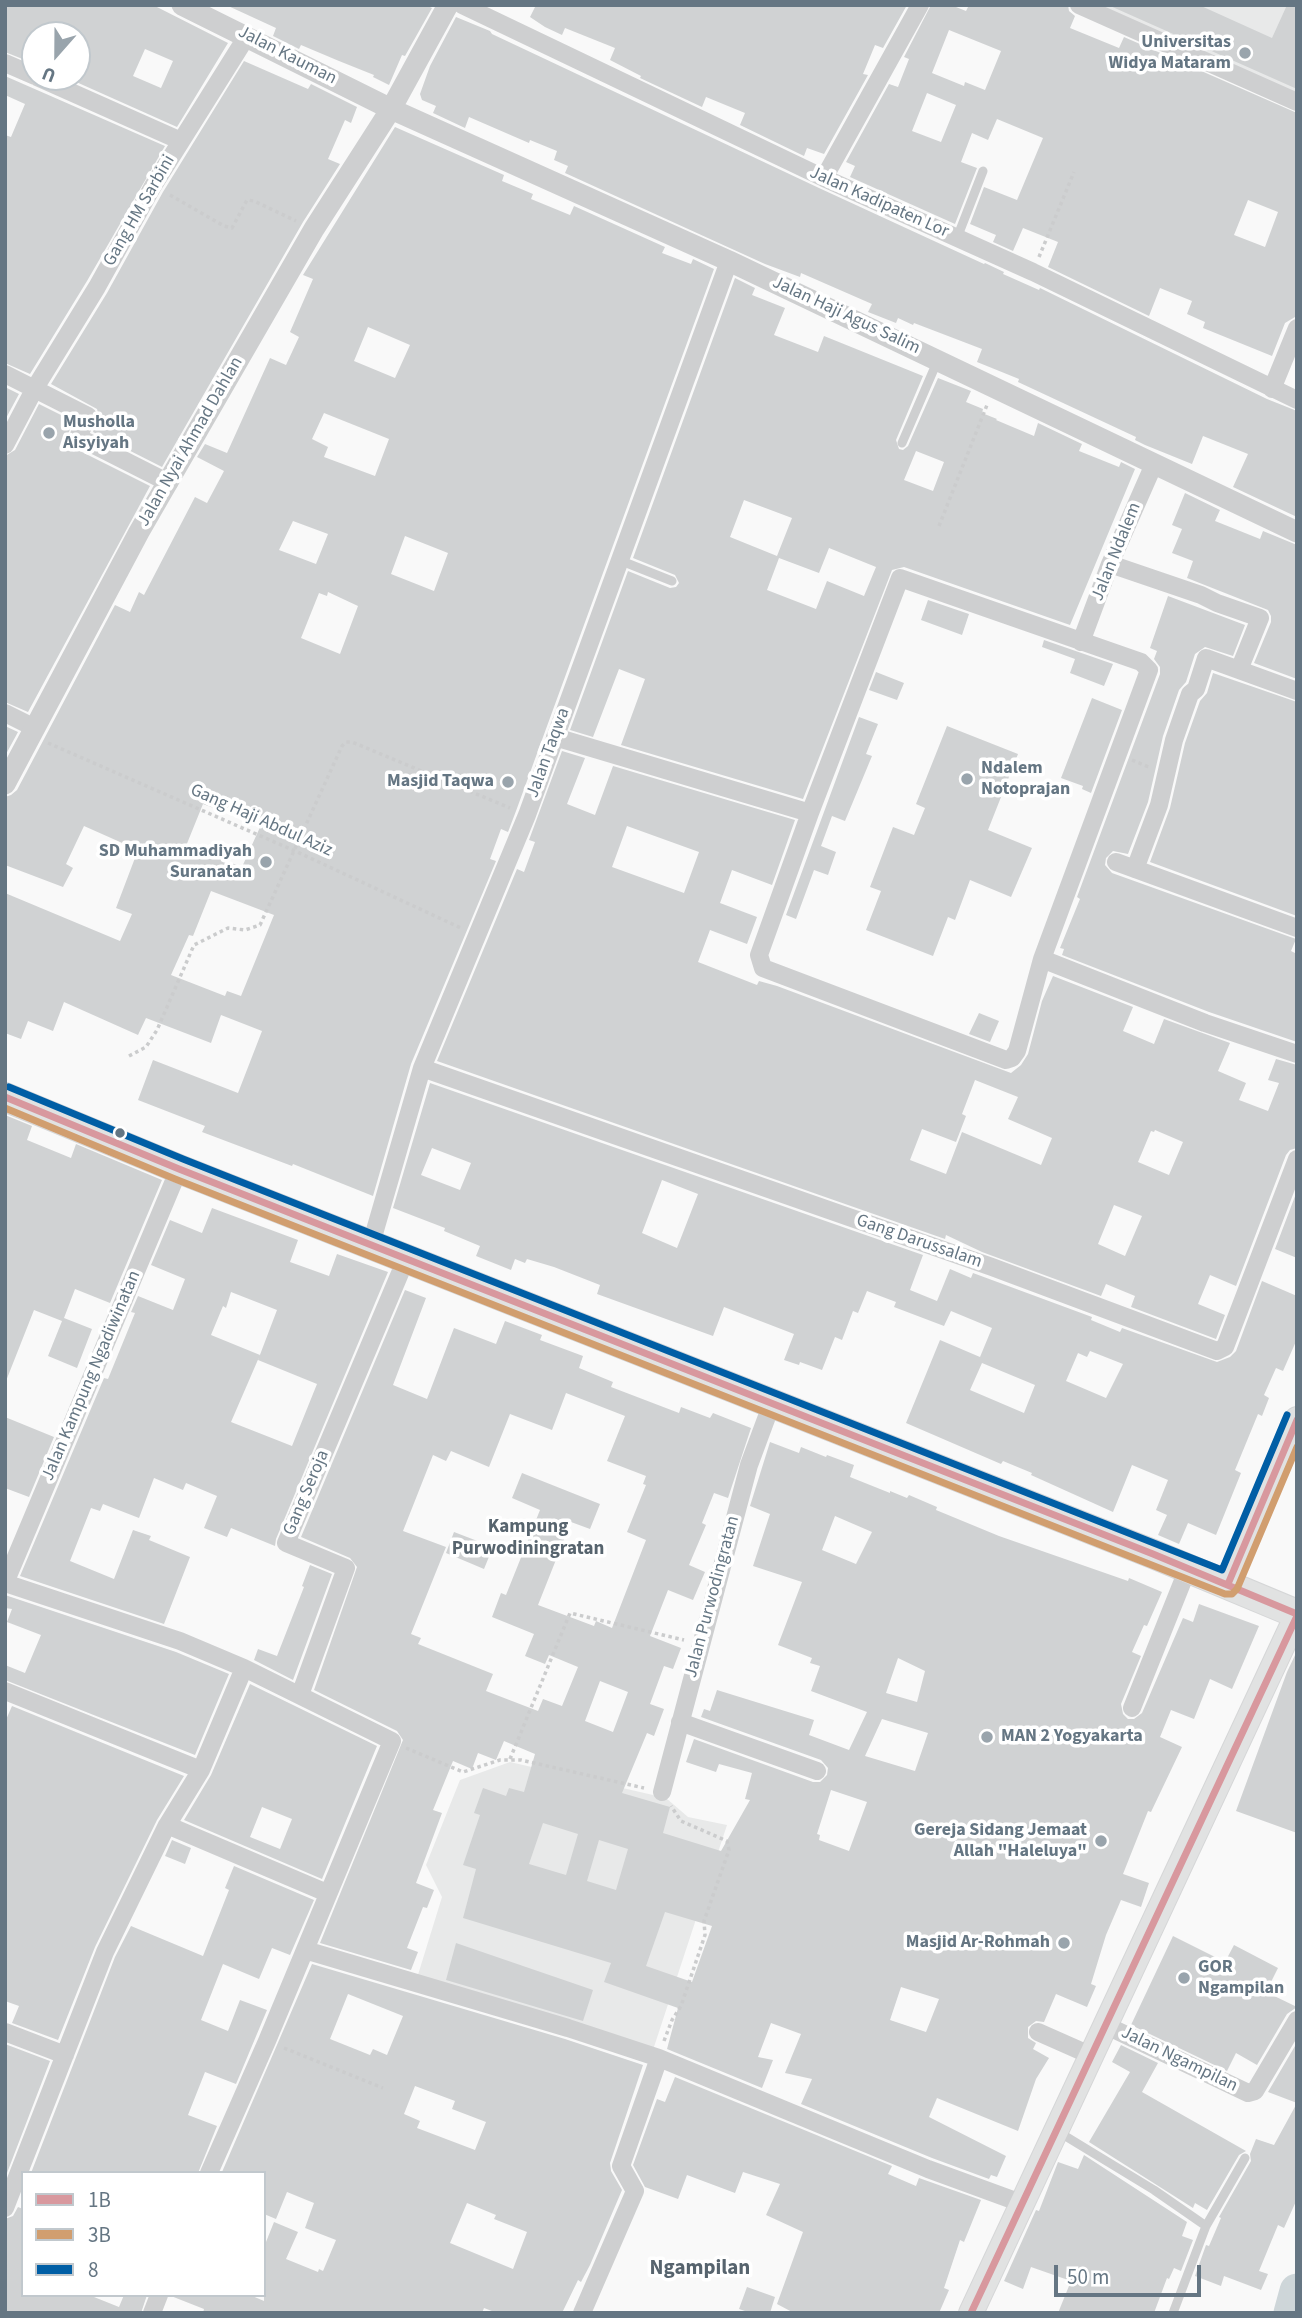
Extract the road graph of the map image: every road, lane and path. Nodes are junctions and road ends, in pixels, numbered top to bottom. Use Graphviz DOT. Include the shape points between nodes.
graph roads {
  1 [pos="182,5"];
  2 [pos="448,5"];
  3 [pos="462,5"];
  4 [pos="920,5"];
  5 [pos="1079,5"];
  6 [pos="247,36"];
  7 [pos="5,63"];
  8 [pos="21,70"];
  9 [pos="68,91"];
  10 [pos="1297,102"];
  11 [pos="391,109"];
  12 [pos="181,141"];
  13 [pos="984,171"];
  14 [pos="1074,172"];
  15 [pos="824,178"];
  16 [pos="153,186"];
  17 [pos="314,229"];
  18 [pos="957,238"];
  19 [pos="729,261"];
  20 [pos="1033,272"];
  21 [pos="1297,328"];
  22 [pos="937,360"];
  23 [pos="5,374"];
  24 [pos="994,387"];
  25 [pos="35,388"];
  26 [pos="1272,388"];
  27 [pos="1297,400"];
  28 [pos="902,443"];
  29 [pos="5,445"];
  30 [pos="1154,464"];
  31 [pos="169,483"];
  32 [pos="939,526"];
  33 [pos="1297,532"];
  34 [pos="620,560"];
  35 [pos="1110,564"];
  36 [pos="672,581"];
  37 [pos="1081,642"];
  38 [pos="1238,670"];
  39 [pos="1297,691"];
  40 [pos="5,713"];
  41 [pos="33,732"];
  42 [pos="555,737"];
  43 [pos="1118,754"];
  44 [pos="1166,774"];
  45 [pos="5,783"];
  46 [pos="810,813"];
  47 [pos="527,815"];
  48 [pos="295,851"];
  49 [pos="1116,862"];
  50 [pos="1135,869"];
  51 [pos="1297,928"];
  52 [pos="477,936"];
  53 [pos="1042,959"];
  54 [pos="1297,1054"];
  55 [pos="129,1056"];
  56 [pos="422,1068"];
  57 [pos="5,1097"];
  58 [pos="1297,1159"];
  59 [pos="179,1168"];
  60 [pos="371,1244"];
  61 [pos="406,1259"];
  62 [pos="772,1403"];
  63 [pos="1297,1419"];
  64 [pos="1188,1568"];
  65 [pos="5,1583"];
  66 [pos="1228,1584"];
  67 [pos="1297,1615"];
  68 [pos="700,1644"];
  69 [pos="244,1668"];
  70 [pos="5,1690"];
  71 [pos="300,1695"];
  72 [pos="1132,1708"];
  73 [pos="680,1722"];
  74 [pos="392,1741"];
  75 [pos="510,1759"];
  76 [pos="201,1770"];
  77 [pos="817,1771"];
  78 [pos="662,1792"];
  79 [pos="166,1827"];
  80 [pos="327,1893"];
  81 [pos="305,1950"];
  82 [pos="1297,2020"];
  83 [pos="1105,2025"];
  84 [pos="5,2032"];
  85 [pos="1038,2032"];
  86 [pos="267,2041"];
  87 [pos="65,2055"];
  88 [pos="1090,2055"];
  89 [pos="659,2058"];
  90 [pos="383,2088"];
  91 [pos="1056,2130"];
  92 [pos="1245,2158"];
  93 [pos="210,2171"];
  94 [pos="1021,2203"];
  95 [pos="5,2208"];
  96 [pos="1206,2226"];
  97 [pos="582,2313"];
  98 [pos="971,2313"];
  99 [pos="1173,2313"];
  1 -- 6 [label="street, Jalan Kauman"];
  2 -- 11 [label="street, Jalan Nyai Ahmad Dahlan"];
  3 -- 15 [label="street, Jalan Kadipaten Lor"];
  4 -- 15 [label="street"];
  5 -- 10 [label="street"];
  6 -- 11 [label="street, Jalan Kauman"];
  6 -- 12 [label="street, Gang HM Sarbini"];
  7 -- 8 [label="street"];
  9 -- 12 [label="street"];
  11 -- 17 [label="street, Jalan Nyai Ahmad Dahlan"];
  11 -- 19 [label="street, Jalan Haji Agus Salim"];
  12 -- 16 [label="street, Gang HM Sarbini"];
  13 -- 18 [label="lane"];
  14 -- 20 [label="path"];
  15 -- 18 [label="street, Jalan Kadipaten Lor"];
  16 -- 17 [label="path" via="224,226 232,228 247,200"];
  16 -- 25 [label="street, Gang HM Sarbini"];
  17 -- 31 [label="street, Jalan Nyai Ahmad Dahlan"];
  18 -- 20 [label="street, Jalan Kadipaten Lor"];
  19 -- 22 [label="street, Jalan Haji Agus Salim"];
  19 -- 34 [label="street, Jalan Taqwa"];
  20 -- 26 [label="street, Jalan Kadipaten Lor"];
  21 -- 26 [label="street"];
  22 -- 24 [label="street, Jalan Haji Agus Salim"];
  22 -- 28 [label="lane"];
  23 -- 25 [label="street"];
  24 -- 30 [label="street, Jalan Haji Agus Salim"];
  24 -- 32 [label="path"];
  25 -- 29 [label="street, Gang HM Sarbini"];
  25 -- 31 [label="street" via="88,416 78,437"];
  26 -- 27 [label="street, Jalan Kadipaten Lor"];
  30 -- 33 [label="street, Jalan Haji Agus Salim"];
  30 -- 35 [label="street, Jalan Ndalem"];
  31 -- 41 [label="street, Jalan Nyai Ahmad Dahlan"];
  34 -- 36 [label="lane"];
  34 -- 42 [label="street, Jalan Taqwa"];
  35 -- 37 [label="street, Jalan Ndalem"];
  35 -- 38 [label="street" via="1260,618"];
  37 -- 43 [label="street" via="1141,662 1149,670"];
  37 -- 46 [label="street" via="900,578"];
  38 -- 39 [label="street"];
  38 -- 44 [label="street" via="1206,659 1190,694"];
  40 -- 41 [label="street"];
  41 -- 45 [label="street, Jalan Nyai Ahmad Dahlan"];
  41 -- 48 [label="path, Gang Haji Abdul Aziz"];
  42 -- 46 [label="street"];
  42 -- 47 [label="street, Jalan Taqwa"];
  43 -- 44 [label="path"];
  43 -- 53 [label="street"];
  44 -- 50 [label="street"];
  46 -- 53 [label="street" via="759,955 762,968 1006,1060 1017,1051"];
  47 -- 48 [label="path" via="346,742"];
  47 -- 52 [label="street, Jalan Taqwa"];
  48 -- 52 [label="path, Gang Haji Abdul Aziz"];
  48 -- 55 [label="path" via="260,925 228,928 194,945 157,1030 146,1047"];
  49 -- 50 [label="street"];
  50 -- 51 [label="street"];
  52 -- 56 [label="street, Jalan Taqwa"];
  53 -- 54 [label="street"];
  56 -- 58 [label="street, Gang Darussalam" via="992,1267 1217,1352 1225,1347"];
  56 -- 60 [label="street, Jalan Taqwa"];
  57 -- 59 [label="main road"];
  59 -- 60 [label="main road"];
  59 -- 65 [label="street, Jalan Kampung Ngadiwinatan"];
  60 -- 61 [label="main road"];
  61 -- 62 [label="main road"];
  61 -- 71 [label="street, Gang Seroja" via="286,1543 346,1568"];
  62 -- 64 [label="main road"];
  62 -- 68 [label="street, Jalan Purwodingratan" via="749,1465"];
  63 -- 66 [label="main road"];
  64 -- 66 [label="main road"];
  64 -- 72 [label="street"];
  65 -- 69 [label="street" via="142,1628"];
  66 -- 67 [label="main road"];
  67 -- 83 [label="main road"];
  68 -- 73 [label="street, Jalan Purwodingratan"];
  68 -- 75 [label="path" via="570,1613"];
  69 -- 71 [label="street"];
  69 -- 76 [label="street"];
  70 -- 76 [label="street"];
  71 -- 74 [label="street"];
  73 -- 77 [label="street"];
  73 -- 78 [label="street, Jalan Purwodingratan"];
  74 -- 75 [label="path" via="463,1772"];
  74 -- 80 [label="street"];
  75 -- 78 [label="path"];
  76 -- 79 [label="street"];
  78 -- 89 [label="path" via="681,1821 727,1841 729,1850 704,1921 705,1935"];
  79 -- 80 [label="street"];
  79 -- 87 [label="street" via="105,1952"];
  80 -- 81 [label="street"];
  81 -- 86 [label="street"];
  81 -- 89 [label="street"];
  82 -- 83 [label="street, Jalan Ngampilan" via="1255,2091 1248,2093"];
  83 -- 88 [label="main road"];
  84 -- 87 [label="street"];
  85 -- 88 [label="street"];
  86 -- 90 [label="path"];
  86 -- 93 [label="street"];
  87 -- 95 [label="street"];
  88 -- 91 [label="main road"];
  89 -- 94 [label="street"];
  89 -- 97 [label="street" via="621,2166 635,2191"];
  91 -- 94 [label="main road"];
  91 -- 96 [label="lane"];
  92 -- 96 [label="lane"];
  94 -- 98 [label="main road"];
  96 -- 99 [label="lane"];
}
